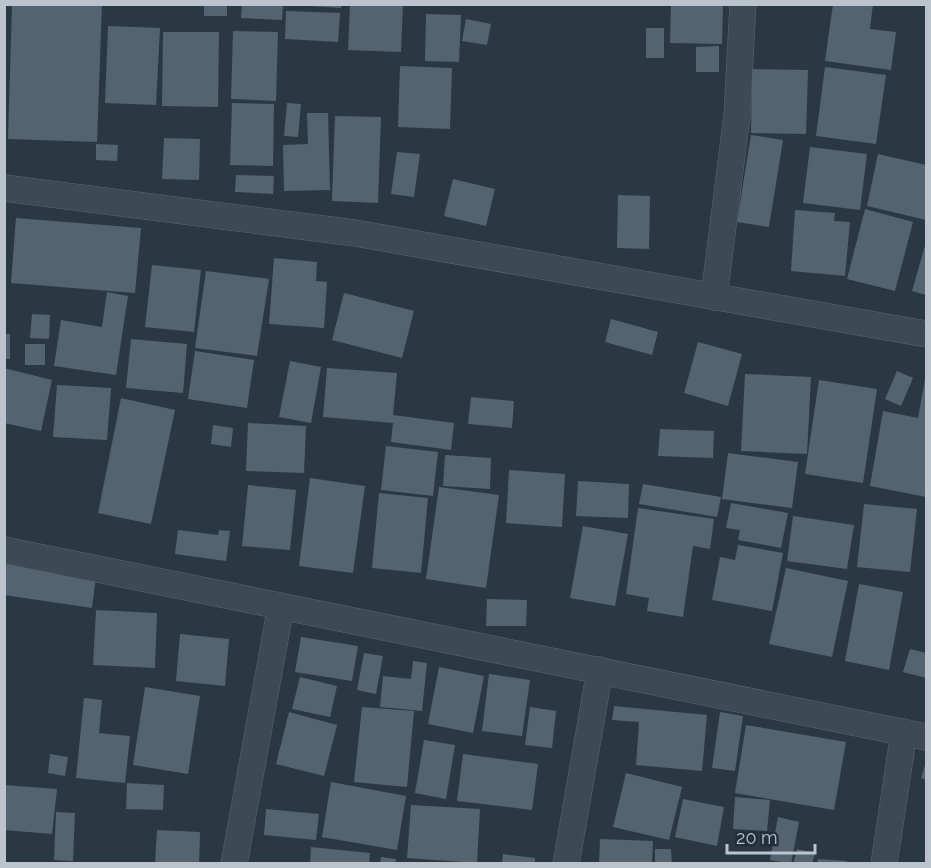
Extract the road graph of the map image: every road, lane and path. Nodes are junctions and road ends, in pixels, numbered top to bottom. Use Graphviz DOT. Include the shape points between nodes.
graph roads {
  1 [pos="743,4"];
  2 [pos="4,188"];
  3 [pos="714,297"];
  4 [pos="927,334"];
  5 [pos="4,550"];
  6 [pos="281,606"];
  7 [pos="600,670"];
  8 [pos="915,735"];
  9 [pos="234,864"];
  10 [pos="567,864"];
  11 [pos="884,864"];
  1 -- 3 [label="street" via="737,115"];
  2 -- 3 [label="street" via="355,233"];
  3 -- 4 [label="street"];
  5 -- 6 [label="street"];
  6 -- 7 [label="street"];
  6 -- 9 [label="street"];
  7 -- 8 [label="street"];
  7 -- 10 [label="street"];
  8 -- 11 [label="street"];
}
